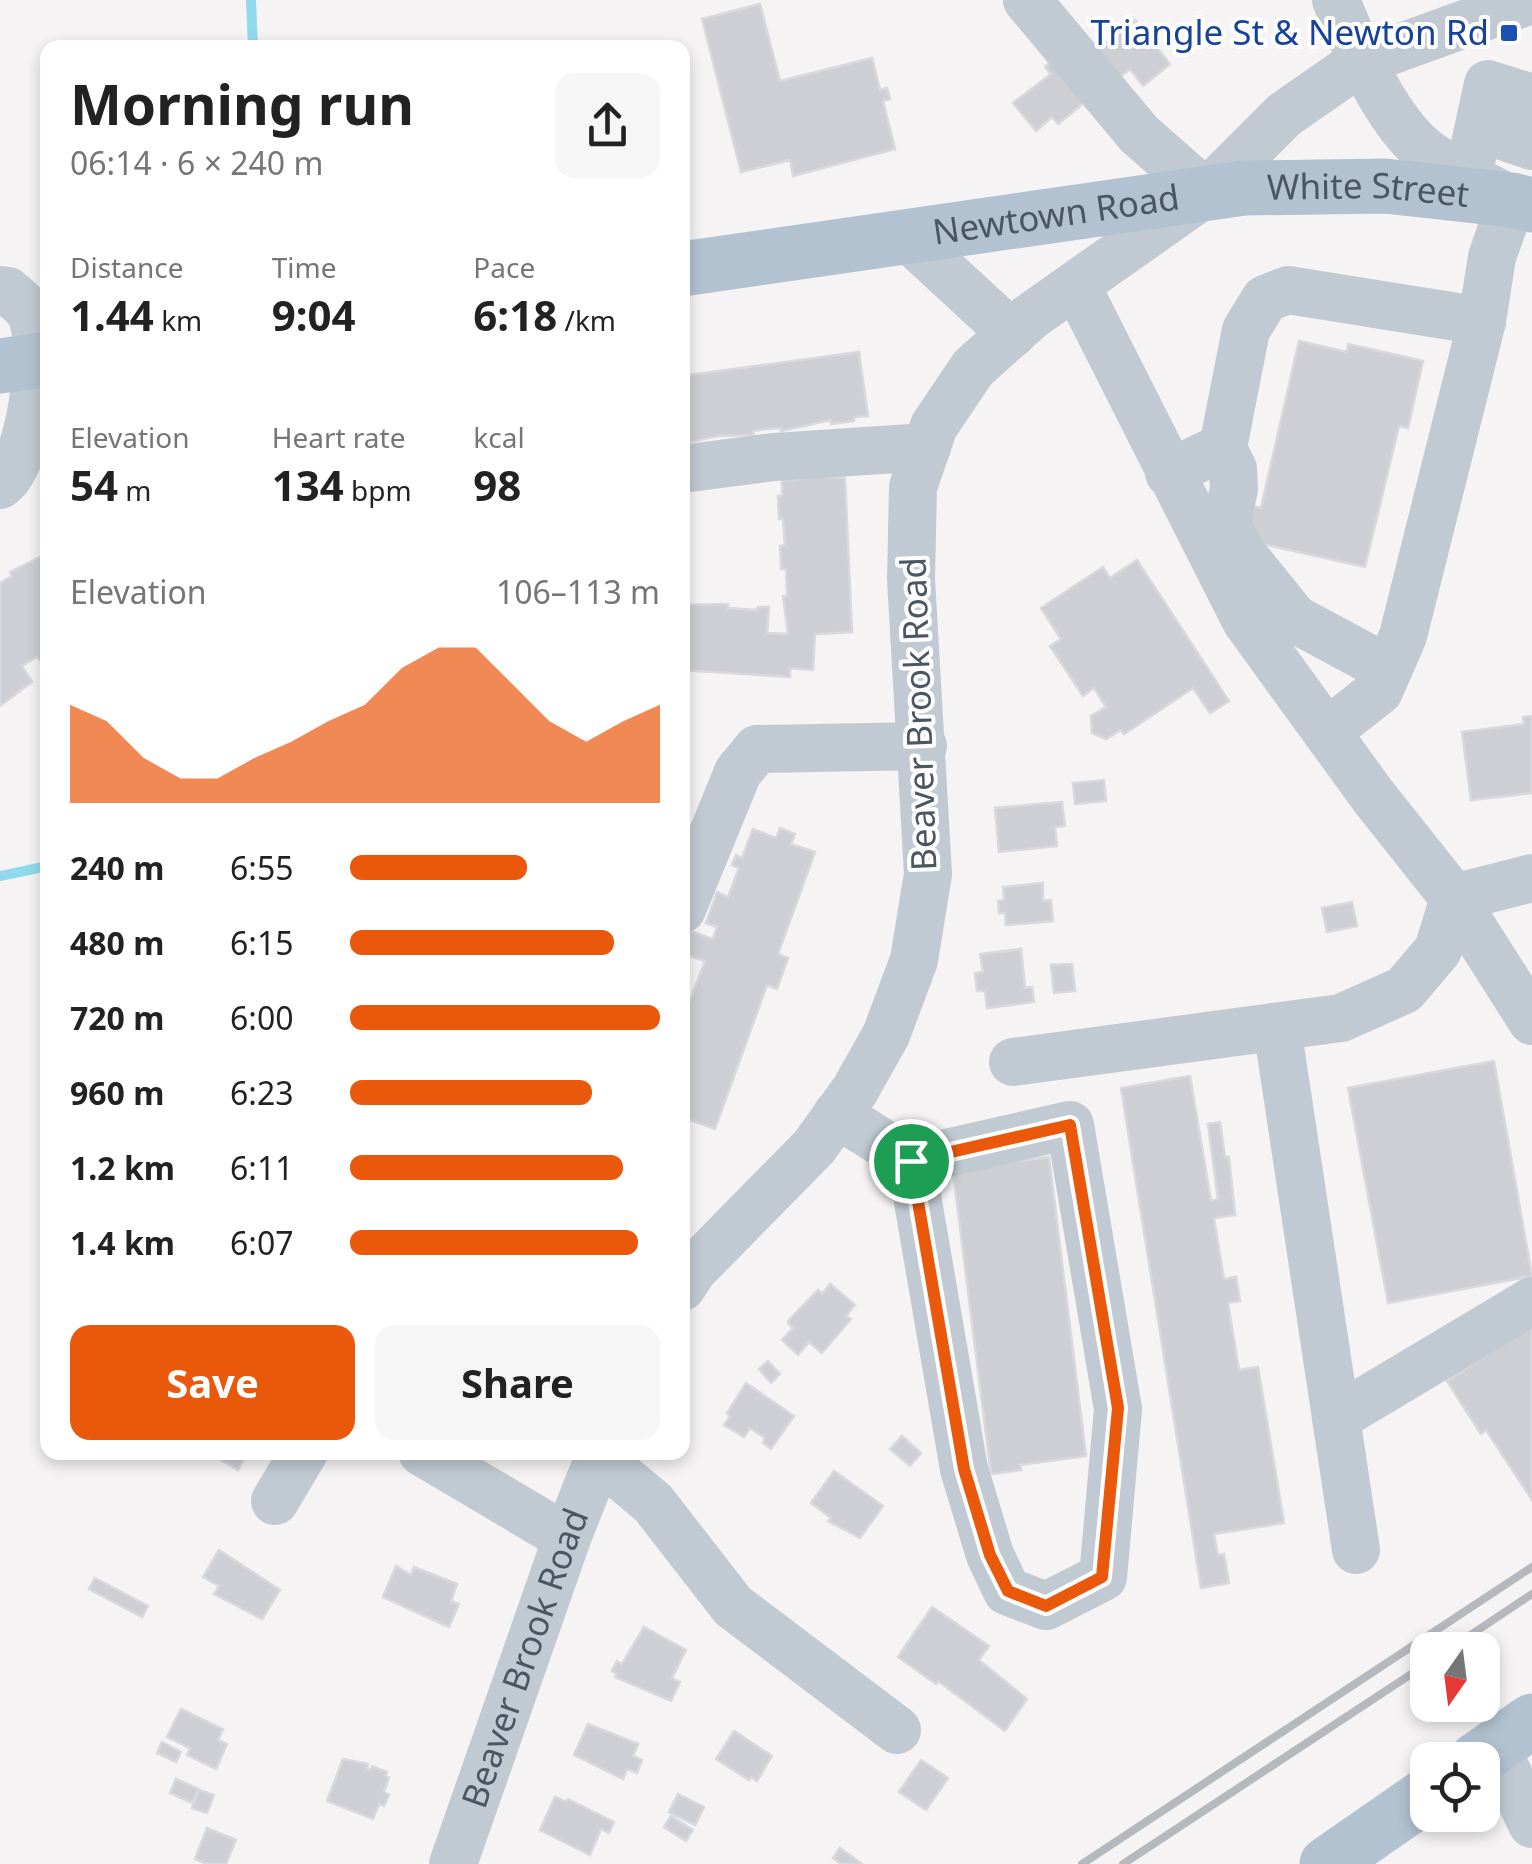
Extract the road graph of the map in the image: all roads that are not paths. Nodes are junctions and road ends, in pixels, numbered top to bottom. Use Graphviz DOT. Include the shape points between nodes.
graph roads {
  1 [pos="1026,0"];
  2 [pos="1336,0"];
  3 [pos="1530,0"];
  4 [pos="1459,26"];
  5 [pos="1360,62"];
  6 [pos="1500,103"];
  7 [pos="1532,146"];
  8 [pos="1206,193"];
  9 [pos="1504,194"];
  10 [pos="906,236"];
  11 [pos="690,267"];
  12 [pos="1076,285"];
  13 [pos="0,290"];
  14 [pos="1482,321"];
  15 [pos="1012,334"];
  16 [pos="28,362"];
  17 [pos="927,447"];
  18 [pos="1222,448"];
  19 [pos="690,468"];
  20 [pos="1169,473"];
  21 [pos="0,485"];
  22 [pos="1388,669"];
  23 [pos="1327,732"];
  24 [pos="923,746"];
  25 [pos="1532,878"];
  26 [pos="690,889"];
  27 [pos="1454,898"];
  28 [pos="1532,1021"];
  29 [pos="1277,1026"];
  30 [pos="1013,1062"];
  31 [pos="837,1114"];
  32 [pos="911,1161"];
  33 [pos="690,1275"];
  34 [pos="1532,1301"];
  35 [pos="1336,1418"];
  36 [pos="299,1460"];
  37 [pos="435,1460"];
  38 [pos="598,1460"];
  39 [pos="605,1460"];
  40 [pos="274,1501"];
  41 [pos="567,1538"];
  42 [pos="1356,1550"];
  43 [pos="897,1730"];
  44 [pos="1501,1742"];
  45 [pos="1410,1806"];
  46 [pos="1532,1824"];
  47 [pos="453,1864"];
  48 [pos="1327,1864"];
  1 -- 8 [label="street" via="1139,134"];
  2 -- 5 [label="street"];
  3 -- 4 [label="street, Beaver Brook Road"];
  4 -- 5 [label="street, Beaver Brook Road"];
  4 -- 6 [label="street"];
  5 -- 8 [label="street, Beaver Brook Road" via="1284,115"];
  5 -- 9 [label="street" via="1427,153"];
  6 -- 7 [label="street"];
  6 -- 9 [label="street"];
  8 -- 9 [label="main road, White Street" via="1384,186"];
  8 -- 10 [label="main road, Newtown Road"];
  8 -- 12 [label="street, Beaver Brook Road"];
  9 -- 14 [label="street"];
  10 -- 11 [label="main road, Newtown Road"];
  10 -- 15 [label="street, Newtown Road"];
  12 -- 15 [label="street, Beaver Brook Road"];
  12 -- 20 [label="street"];
  13 -- 16 [label="street" via="31,314"];
  14 -- 18 [label="street" via="1288,290 1266,300 1246,330"];
  14 -- 22 [label="street" via="1403,636"];
  15 -- 17 [label="street, Beaver Brook Road" via="972,368"];
  16 -- 21 [label="street" via="26,445 11,478"];
  17 -- 19 [label="street"];
  17 -- 24 [label="street, Beaver Brook Road" via="914,487 912,579"];
  18 -- 20 [label="street"];
  18 -- 22 [label="street" via="1233,469 1230,533 1244,556 1295,618"];
  20 -- 23 [label="street" via="1246,621"];
  22 -- 23 [label="street" via="1379,691"];
  23 -- 27 [label="street"];
  24 -- 26 [label="street" via="757,749 738,772"];
  24 -- 31 [label="street, Beaver Brook Road" via="928,874 914,960 886,1034"];
  25 -- 27 [label="street"];
  27 -- 28 [label="street"];
  27 -- 29 [label="street" via="1438,950 1404,990 1341,1018"];
  29 -- 30 [label="street"];
  29 -- 35 [label="street"];
  31 -- 32 [label="street"];
  31 -- 33 [label="street, Beaver Brook Road"];
  32 -- 32 [label="street" via="964,1469 990,1555 1008,1591 1046,1606 1102,1577 1118,1408 1070,1125"];
  34 -- 35 [label="street"];
  35 -- 42 [label="street"];
  36 -- 40 [label="street"];
  37 -- 41 [label="street"];
  38 -- 41 [label="street, Beaver Brook Road"];
  39 -- 43 [label="street" via="652,1503 733,1606"];
  41 -- 47 [label="street, Beaver Brook Road"];
  44 -- 46 [label="street"];
  45 -- 48 [label="main road"];
}
